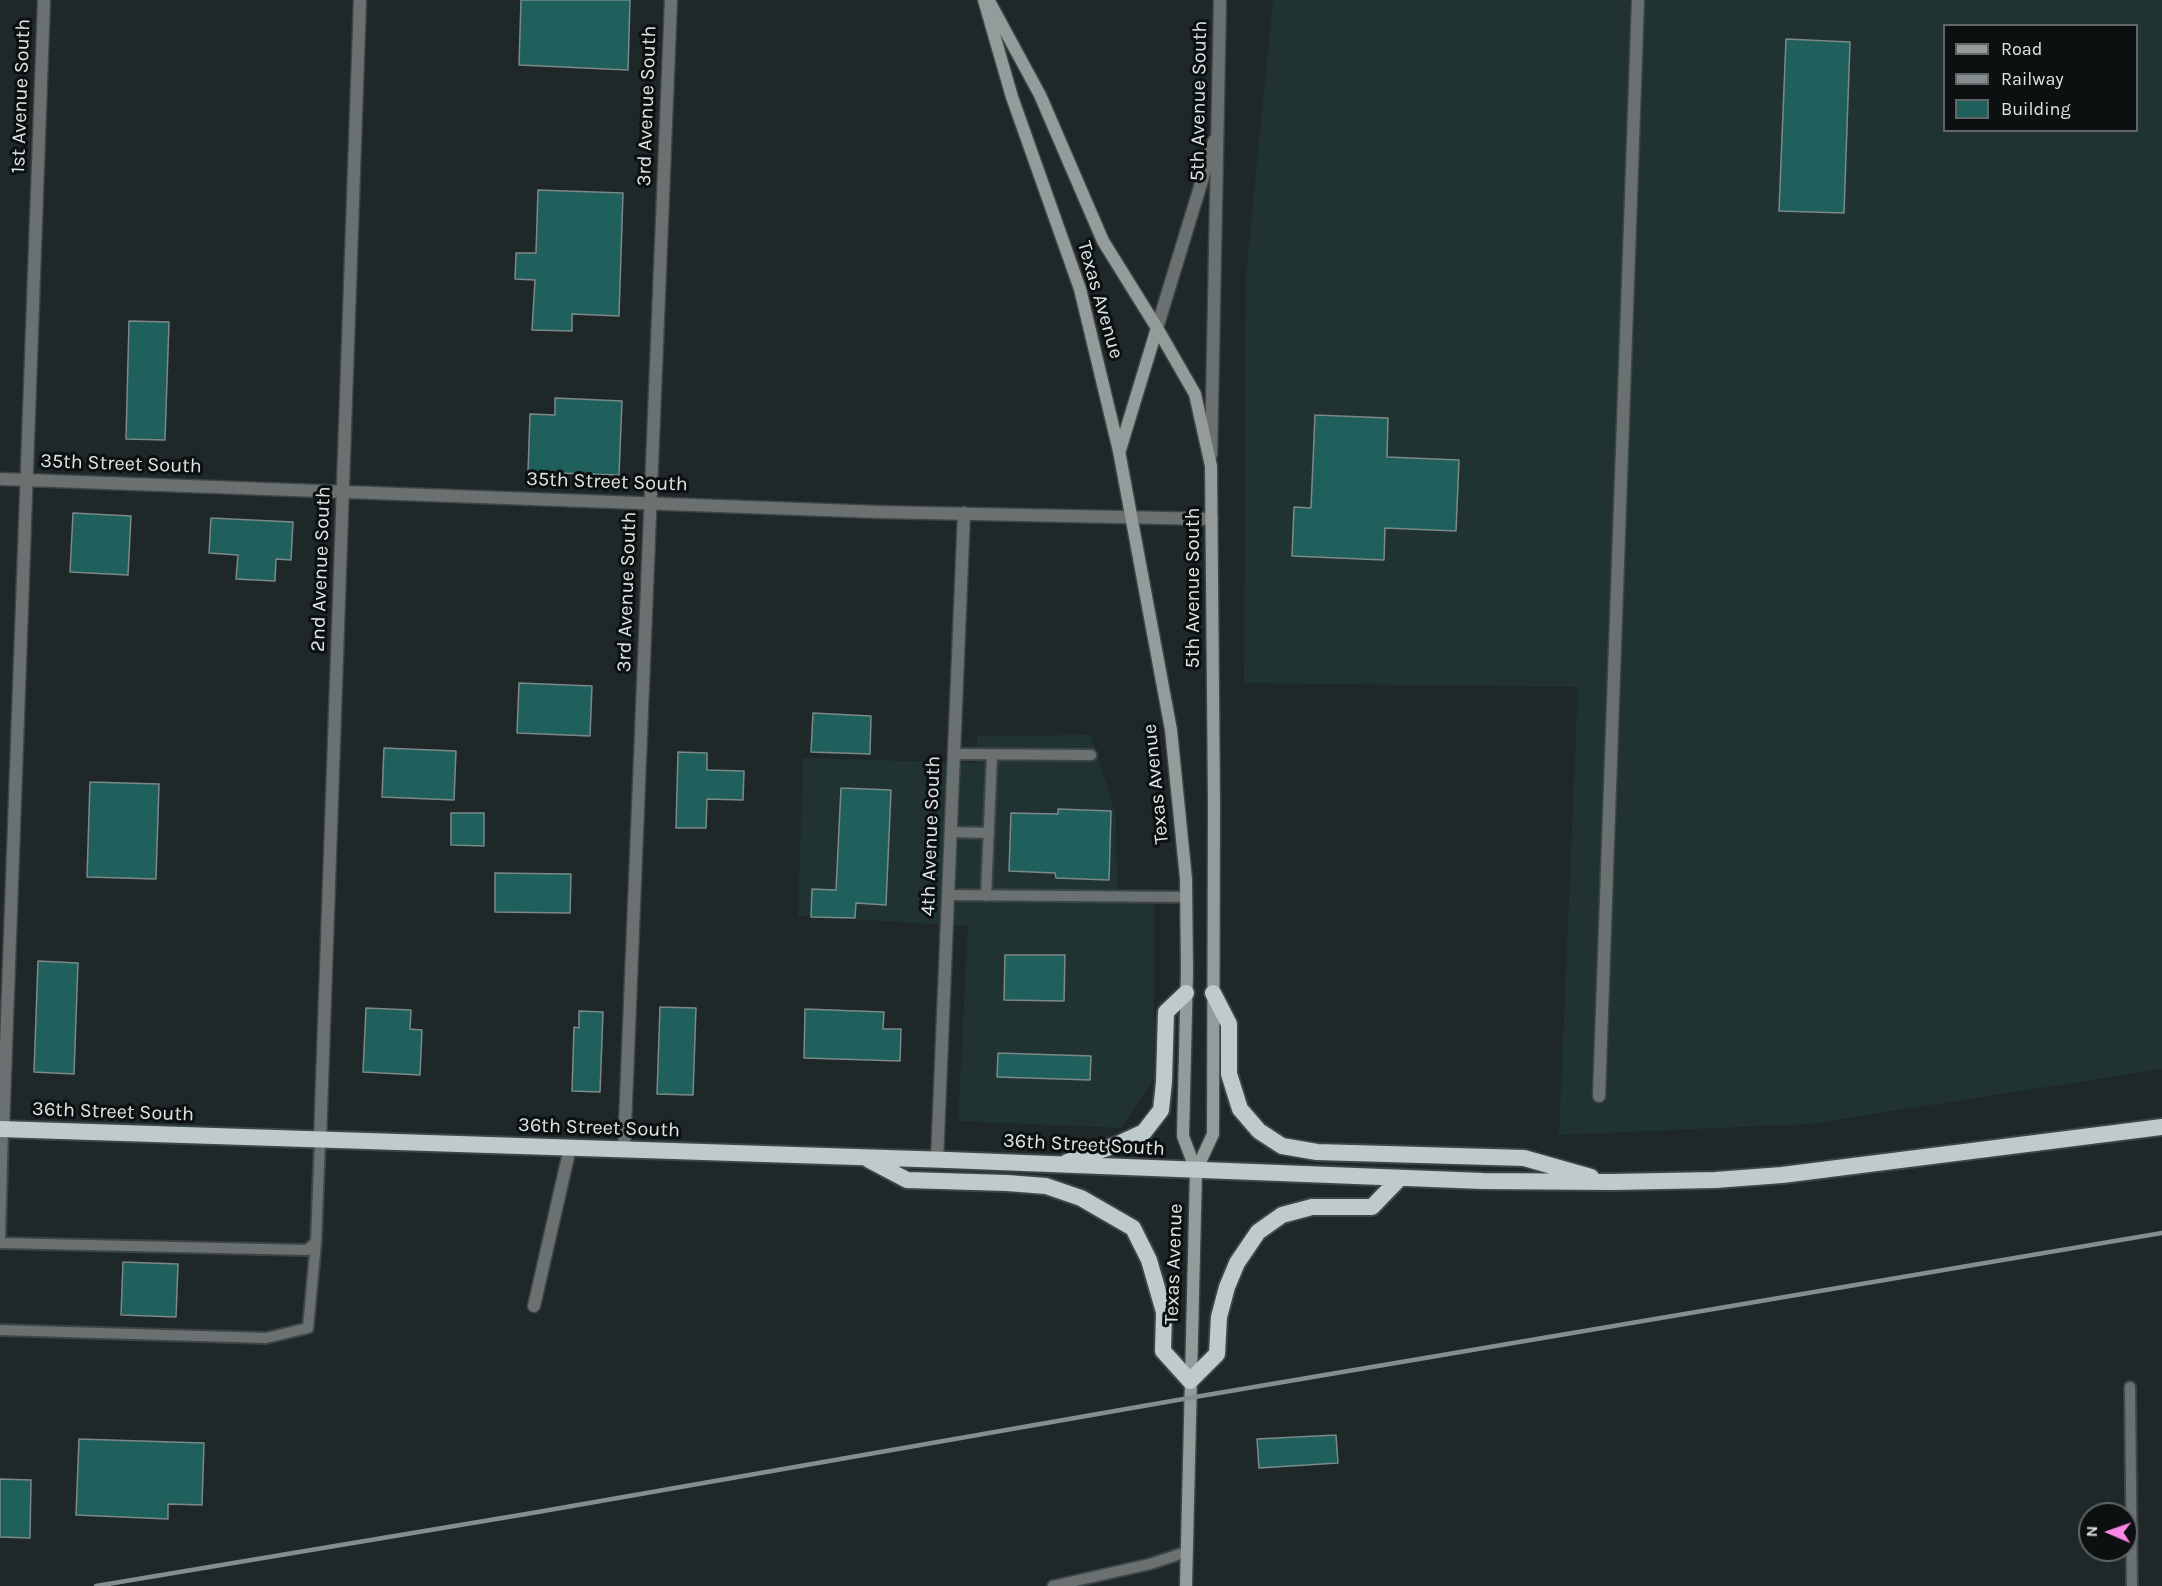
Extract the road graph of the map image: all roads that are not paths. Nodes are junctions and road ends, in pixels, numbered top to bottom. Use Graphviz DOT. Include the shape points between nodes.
graph roads {
  1 [pos="44,0"];
  2 [pos="360,0"];
  3 [pos="671,0"];
  4 [pos="984,0"];
  5 [pos="989,0"];
  6 [pos="1220,0"];
  7 [pos="1638,0"];
  8 [pos="1218,126"];
  9 [pos="1157,327"];
  10 [pos="1119,451"];
  11 [pos="1211,466"];
  12 [pos="0,479"];
  13 [pos="26,480"];
  14 [pos="343,492"];
  15 [pos="650,503"];
  16 [pos="964,513"];
  17 [pos="1132,516"];
  18 [pos="1212,519"];
  19 [pos="954,754"];
  20 [pos="992,755"];
  21 [pos="1091,755"];
  22 [pos="951,832"];
  23 [pos="989,833"];
  24 [pos="948,896"];
  25 [pos="986,896"];
  26 [pos="1186,897"];
  27 [pos="1186,993"];
  28 [pos="1213,993"];
  29 [pos="1599,1096"];
  30 [pos="2162,1127"];
  31 [pos="1,1129"];
  32 [pos="320,1140"];
  33 [pos="570,1148"];
  34 [pos="624,1150"];
  35 [pos="862,1157"];
  36 [pos="937,1160"];
  37 [pos="1058,1165"];
  38 [pos="1196,1171"];
  39 [pos="1400,1178"];
  40 [pos="1612,1182"];
  41 [pos="0,1237"];
  42 [pos="316,1242"];
  43 [pos="0,1243"];
  44 [pos="534,1306"];
  45 [pos="0,1330"];
  46 [pos="1190,1381"];
  47 [pos="2130,1387"];
  48 [pos="1186,1552"];
  49 [pos="1053,1586"];
  50 [pos="1186,1586"];
  51 [pos="2132,1586"];
  1 -- 13 [label="street, 1st Avenue South"];
  2 -- 14 [label="street, 2nd Avenue South"];
  3 -- 15 [label="street, 3rd Avenue South"];
  4 -- 10 [label="main road, Texas Avenue" via="1012,96 1080,289"];
  5 -- 9 [label="main road" via="1040,94 1103,241"];
  6 -- 8 [label="street, 5th Avenue South"];
  7 -- 29 [label="street"];
  8 -- 9 [label="street"];
  8 -- 11 [label="street, 5th Avenue South"];
  9 -- 10 [label="main road"];
  9 -- 11 [label="main road" via="1195,394"];
  10 -- 17 [label="main road, Texas Avenue"];
  11 -- 18 [label="main road, 5th Avenue South"];
  12 -- 13 [label="street, 35th Street South"];
  13 -- 14 [label="street, 35th Street South"];
  13 -- 31 [label="street, 1st Avenue South"];
  14 -- 15 [label="street, 35th Street South"];
  14 -- 32 [label="street, 2nd Avenue South"];
  15 -- 16 [label="street, 35th Street South"];
  15 -- 34 [label="street, 3rd Avenue South"];
  16 -- 17 [label="street, 35th Street South"];
  16 -- 19 [label="street, 4th Avenue South"];
  17 -- 18 [label="street, 35th Street South"];
  17 -- 26 [label="main road, Texas Avenue" via="1171,730"];
  18 -- 28 [label="main road, 5th Avenue South"];
  19 -- 20 [label="lane"];
  19 -- 22 [label="street, 4th Avenue South"];
  20 -- 21 [label="lane"];
  20 -- 23 [label="lane"];
  22 -- 23 [label="lane"];
  22 -- 24 [label="street, 4th Avenue South"];
  23 -- 25 [label="lane"];
  24 -- 25 [label="lane"];
  24 -- 36 [label="street, 4th Avenue South"];
  25 -- 26 [label="lane"];
  26 -- 27 [label="main road, Texas Avenue"];
  27 -- 37 [label="highway" via="1166,1012 1161,1110 1144,1132"];
  27 -- 38 [label="main road, Texas Avenue" via="1183,1136"];
  28 -- 38 [label="main road, 5th Avenue South" via="1213,1134"];
  28 -- 40 [label="highway" via="1229,1024 1229,1074 1240,1109 1259,1131 1282,1146 1317,1152 1524,1158"];
  30 -- 40 [label="highway, 36th Street South" via="1782,1174"];
  31 -- 32 [label="highway, 36th Street South"];
  31 -- 41 [label="lane"];
  32 -- 33 [label="highway, 36th Street South"];
  32 -- 42 [label="lane"];
  33 -- 34 [label="highway, 36th Street South"];
  33 -- 44 [label="street"];
  34 -- 35 [label="highway, 36th Street South"];
  35 -- 36 [label="highway, 36th Street South"];
  35 -- 46 [label="highway" via="907,1180 1046,1186 1082,1198 1133,1228 1149,1260 1164,1312 1163,1351"];
  36 -- 37 [label="highway, 36th Street South"];
  37 -- 38 [label="highway, 36th Street South"];
  38 -- 39 [label="highway, 36th Street South"];
  38 -- 46 [label="main road, Texas Avenue"];
  39 -- 40 [label="highway, 36th Street South"];
  39 -- 46 [label="highway" via="1372,1207 1312,1207 1282,1215 1258,1232 1237,1263 1227,1287 1219,1317 1217,1354"];
  42 -- 43 [label="lane" via="307,1250"];
  42 -- 45 [label="lane" via="308,1329 266,1338"];
  46 -- 48 [label="main road, Texas Avenue"];
  47 -- 51 [label="lane"];
  48 -- 49 [label="lane"];
  48 -- 50 [label="main road, Texas Avenue"];
}
